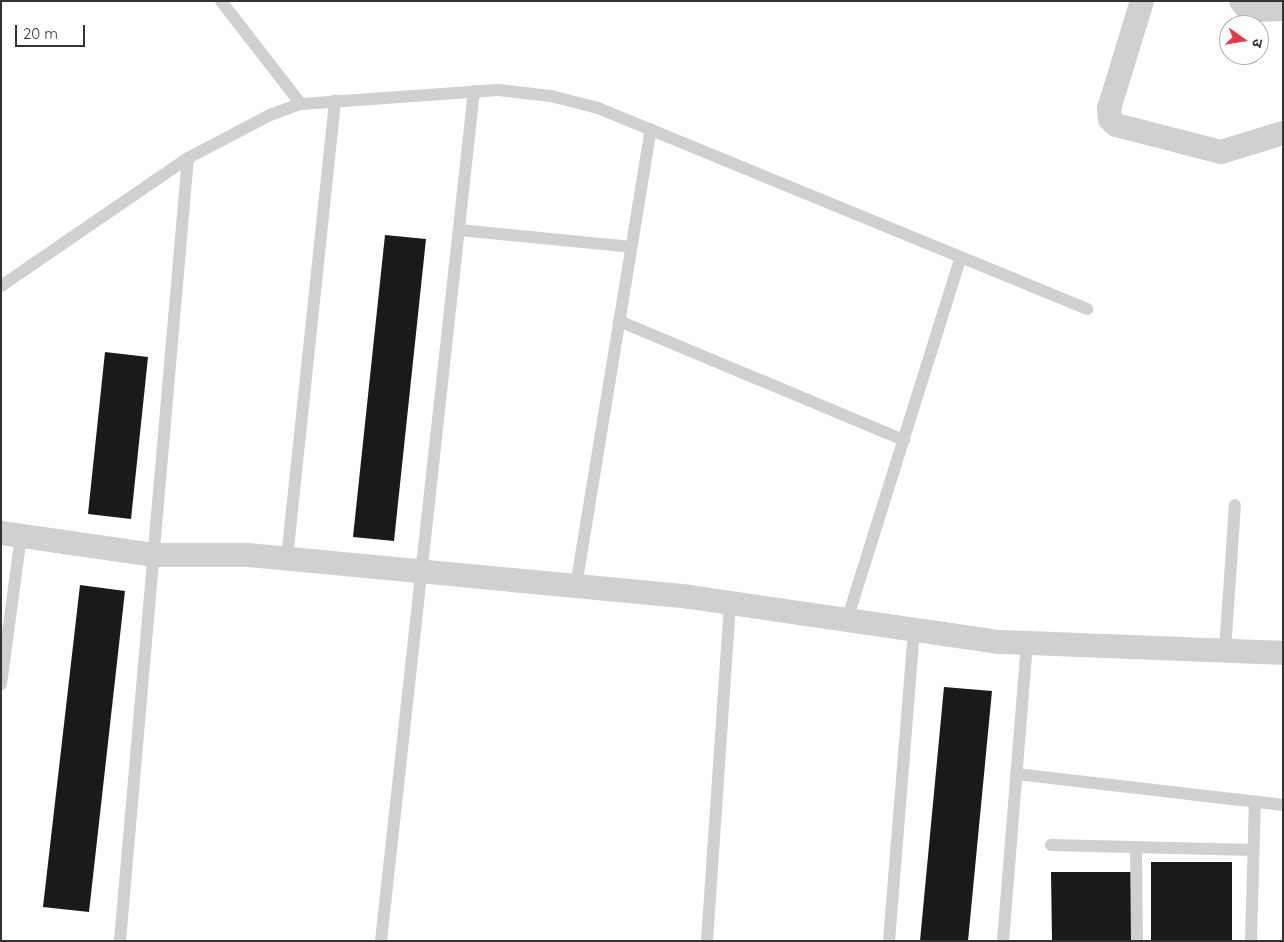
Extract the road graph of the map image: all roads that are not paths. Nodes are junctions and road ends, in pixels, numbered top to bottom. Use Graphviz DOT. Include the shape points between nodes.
graph roads {
  1 [pos="222,1"];
  2 [pos="1142,1"];
  3 [pos="1241,1"];
  4 [pos="1283,9"];
  5 [pos="474,91"];
  6 [pos="335,101"];
  7 [pos="301,104"];
  8 [pos="650,129"];
  9 [pos="1283,133"];
  10 [pos="188,158"];
  11 [pos="458,230"];
  12 [pos="631,247"];
  13 [pos="961,257"];
  14 [pos="1,286"];
  15 [pos="1087,309"];
  16 [pos="619,320"];
  17 [pos="904,440"];
  18 [pos="1235,505"];
  19 [pos="11,535"];
  20 [pos="153,555"];
  21 [pos="288,558"];
  22 [pos="422,571"];
  23 [pos="576,586"];
  24 [pos="730,603"];
  25 [pos="847,620"];
  26 [pos="914,630"];
  27 [pos="1027,643"];
  28 [pos="1225,651"];
  29 [pos="1283,653"];
  30 [pos="1,684"];
  31 [pos="1016,774"];
  32 [pos="1254,802"];
  33 [pos="1283,805"];
  34 [pos="1052,845"];
  35 [pos="1136,847"];
  36 [pos="1253,850"];
  37 [pos="120,941"];
  38 [pos="381,941"];
  39 [pos="707,941"];
  40 [pos="890,941"];
  41 [pos="1003,941"];
  42 [pos="1137,941"];
  43 [pos="1251,941"];
  1 -- 7 [label="lane"];
  2 -- 9 [label="street" via="1109,109 1110,119 1116,125 1221,152"];
  3 -- 4 [label="street" via="1254,10"];
  5 -- 6 [label="lane"];
  5 -- 8 [label="lane" via="498,90 551,96 598,108"];
  5 -- 11 [label="lane"];
  6 -- 7 [label="lane"];
  6 -- 21 [label="lane"];
  7 -- 10 [label="lane" via="270,115"];
  8 -- 12 [label="lane"];
  8 -- 13 [label="lane"];
  10 -- 14 [label="lane"];
  10 -- 20 [label="lane"];
  11 -- 12 [label="lane"];
  11 -- 22 [label="lane"];
  12 -- 16 [label="lane"];
  13 -- 15 [label="lane"];
  13 -- 17 [label="lane"];
  16 -- 17 [label="lane"];
  16 -- 23 [label="lane"];
  17 -- 25 [label="lane"];
  18 -- 28 [label="lane"];
  19 -- 20 [label="street"];
  19 -- 30 [label="lane"];
  20 -- 21 [label="street"];
  20 -- 37 [label="lane"];
  21 -- 22 [label="street"];
  22 -- 23 [label="street"];
  22 -- 38 [label="lane"];
  23 -- 24 [label="street"];
  24 -- 25 [label="street"];
  24 -- 39 [label="lane"];
  25 -- 26 [label="street"];
  26 -- 27 [label="street"];
  26 -- 40 [label="lane"];
  27 -- 28 [label="street"];
  27 -- 31 [label="lane"];
  28 -- 29 [label="street"];
  31 -- 32 [label="lane"];
  31 -- 41 [label="lane"];
  32 -- 33 [label="lane"];
  32 -- 36 [label="lane"];
  34 -- 35 [label="lane"];
  35 -- 36 [label="lane"];
  35 -- 42 [label="lane"];
  36 -- 43 [label="lane"];
}
